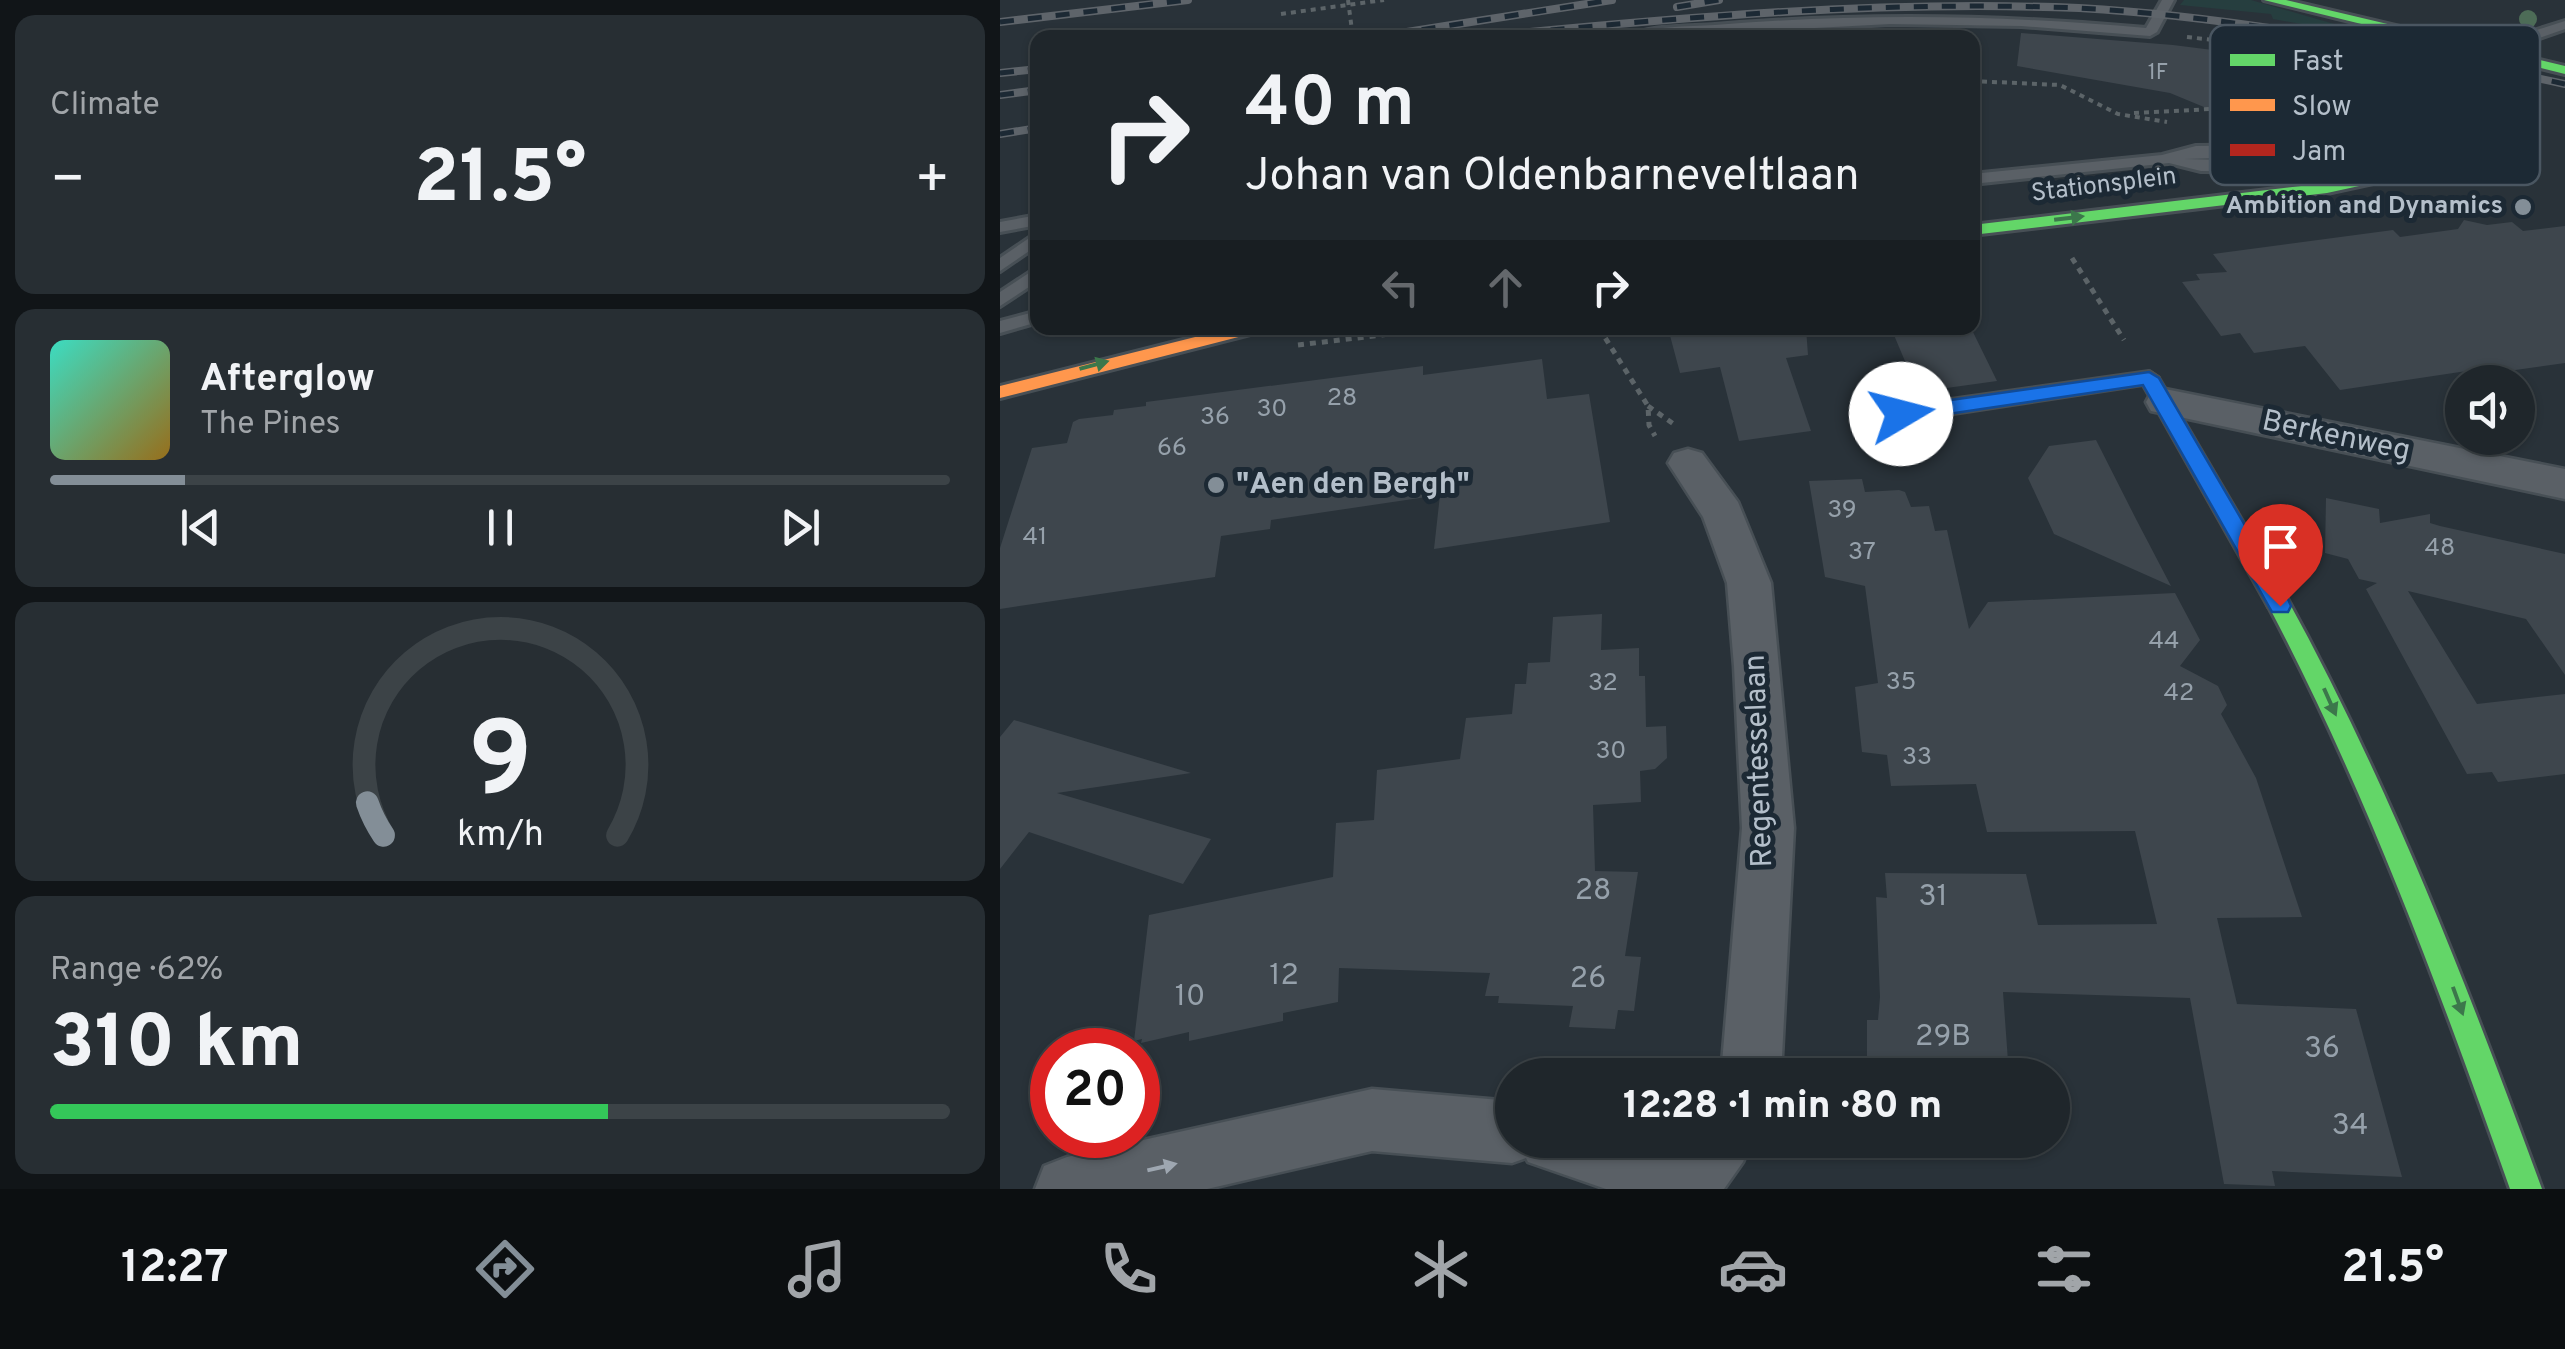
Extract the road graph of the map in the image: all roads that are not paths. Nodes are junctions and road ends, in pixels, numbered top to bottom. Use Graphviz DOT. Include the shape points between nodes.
graph roads {
  1 [pos="2168,0"];
  2 [pos="2270,0"];
  3 [pos="2374,25"];
  4 [pos="2565,26"];
  5 [pos="1713,30"];
  6 [pos="2540,34"];
  7 [pos="2540,50"];
  8 [pos="2540,65"];
  9 [pos="2565,71"];
  10 [pos="2540,93"];
  11 [pos="2210,151"];
  12 [pos="2163,160"];
  13 [pos="2210,166"];
  14 [pos="1980,178"];
  15 [pos="2210,180"];
  16 [pos="2341,185"];
  17 [pos="1980,207"];
  18 [pos="1030,222"];
  19 [pos="1003,228"];
  20 [pos="1980,229"];
  21 [pos="1030,242"];
  22 [pos="1000,266"];
  23 [pos="1030,278"];
  24 [pos="1000,301"];
  25 [pos="1030,318"];
  26 [pos="1000,327"];
  27 [pos="1222,335"];
  28 [pos="2157,390"];
  29 [pos="1000,392"];
  30 [pos="1901,414"];
  31 [pos="1688,463"];
  32 [pos="2565,484"];
  33 [pos="1752,1058"];
  34 [pos="1495,1131"];
  35 [pos="1609,1158"];
  36 [pos="1707,1158"];
  37 [pos="1067,1189"];
  38 [pos="1664,1189"];
  39 [pos="1684,1189"];
  40 [pos="2526,1189"];
  1 -- 5 [label="lane" via="2150,32 2058,22 1883,20"];
  2 -- 3 [label="main road"];
  4 -- 6 [label="lane, Stationsplein, bridge"];
  4 -- 7 [label="main road, Stationsplein, bridge"];
  8 -- 9 [label="main road"];
  9 -- 10 [label="main road, Stationsplein"];
  11 -- 12 [label="lane, Stationsplein, bridge"];
  12 -- 13 [label="lane, Stationsplein"];
  12 -- 14 [label="lane, Stationsplein"];
  15 -- 17 [label="main road, Stationsplein"];
  20 -- 16 [label="main road, Stationsplein, one-way"];
  18 -- 19 [label="lane"];
  21 -- 22 [label="lane"];
  23 -- 24 [label="lane"];
  25 -- 26 [label="lane"];
  29 -- 27 [label="main road, one-way"];
  28 -- 30 [label="lane"];
  28 -- 32 [label="street, Berkenweg"];
  28 -- 40 [label="main road, one-way" via="2314,666 2430,924"];
  31 -- 33 [label="street, Regentesselaan" via="1724,513 1749,583 1758,666 1768,828"];
  37 -- 34 [label="street, one-way" via="1372,1120"];
  35 -- 38 [label="street"];
  36 -- 39 [label="street"];
}
